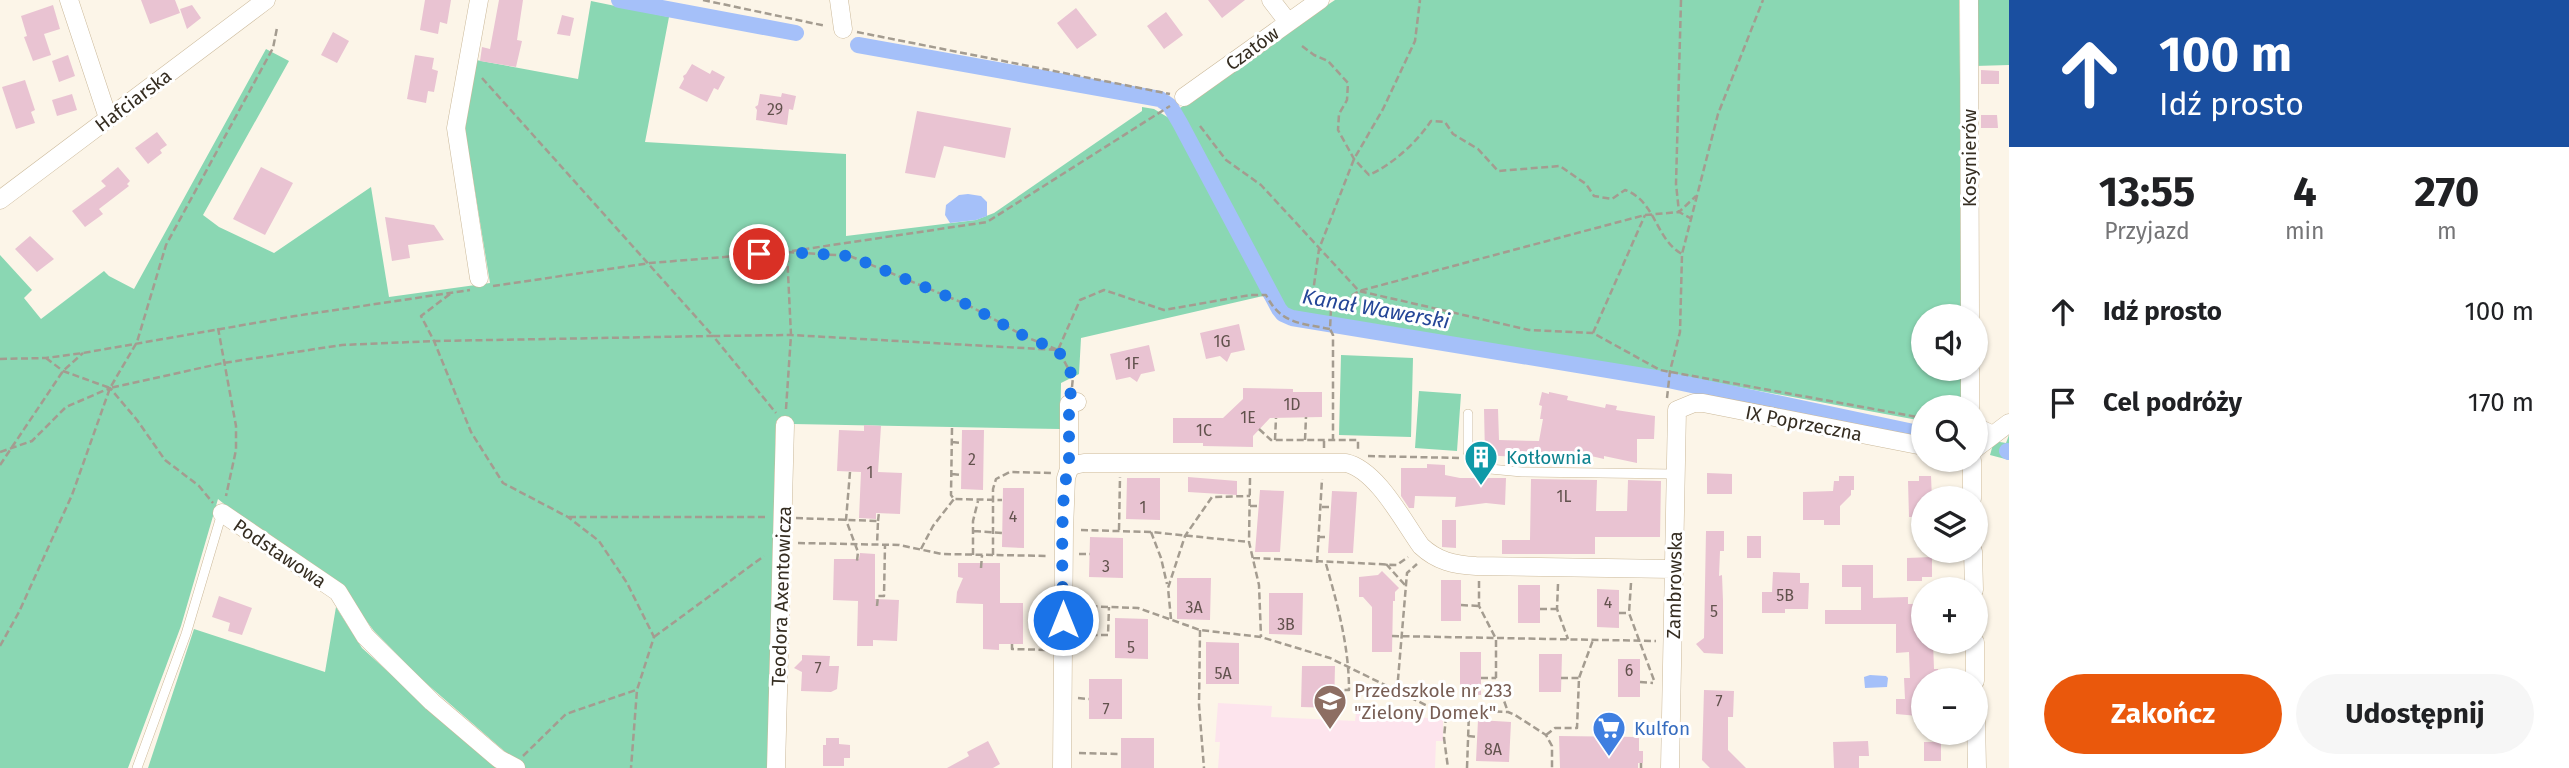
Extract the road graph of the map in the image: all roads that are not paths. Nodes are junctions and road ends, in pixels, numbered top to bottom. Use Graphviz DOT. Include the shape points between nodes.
graph roads {
  1 [pos="69,0"];
  2 [pos="266,0"];
  3 [pos="479,0"];
  4 [pos="839,0"];
  5 [pos="1271,0"];
  6 [pos="1320,0"];
  7 [pos="1969,0"];
  8 [pos="1288,22"];
  9 [pos="842,29"];
  10 [pos="1185,97"];
  11 [pos="108,118"];
  12 [pos="0,200"];
  13 [pos="483,284"];
  14 [pos="1970,304"];
  15 [pos="1073,403"];
  16 [pos="1684,406"];
  17 [pos="1468,414"];
  18 [pos="2009,423"];
  19 [pos="785,425"];
  20 [pos="1988,433"];
  21 [pos="1993,435"];
  22 [pos="1988,439"];
  23 [pos="1911,444"];
  24 [pos="1068,471"];
  25 [pos="1674,474"];
  26 [pos="222,513"];
  27 [pos="1673,569"];
  28 [pos="1976,745"];
  29 [pos="1063,760"];
  30 [pos="514,767"];
  31 [pos="137,768"];
  32 [pos="776,768"];
  33 [pos="1670,768"];
  34 [pos="1976,768"];
  1 -- 11 [label="street"];
  2 -- 11 [label="street, Hafciarska"];
  3 -- 13 [label="street" via="456,128"];
  4 -- 9 [label="street"];
  5 -- 8 [label="street"];
  6 -- 8 [label="street, Czatów"];
  7 -- 14 [label="street, Kosynierów"];
  8 -- 10 [label="street, Czatów"];
  11 -- 12 [label="street, Hafciarska"];
  15 -- 24 [label="street"];
  16 -- 23 [label="street, IX Poprzeczna" via="1703,403"];
  16 -- 25 [label="street, Zambrowska" via="1676,415"];
  17 -- 25 [label="lane" via="1468,452 1482,466"];
  18 -- 21 [label="street"];
  19 -- 32 [label="street, Teodora Axentowicza"];
  20 -- 21 [label="street"];
  21 -- 22 [label="street"];
  24 -- 27 [label="street" via="1084,463 1356,465 1370,475 1421,546 1443,561 1485,566"];
  24 -- 29 [label="street" via="1063,556"];
  25 -- 27 [label="street, Zambrowska"];
  26 -- 30 [label="street, Podstawowa" via="338,592 365,636 432,702"];
  26 -- 31 [label="lane" via="186,634"];
  27 -- 33 [label="street, Zambrowska"];
  28 -- 34 [label="street"];
}
